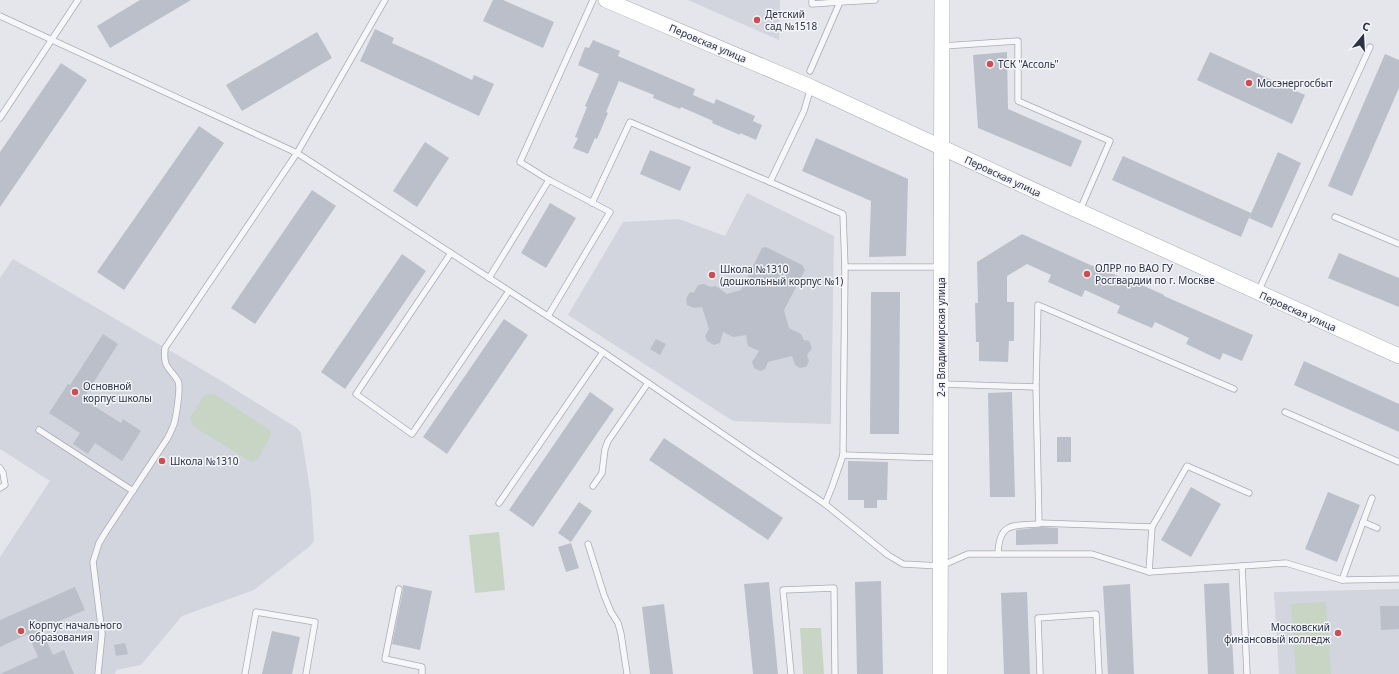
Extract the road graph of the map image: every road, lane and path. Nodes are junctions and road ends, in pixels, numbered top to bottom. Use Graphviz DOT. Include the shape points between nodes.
graph roads {
  1 [pos="78,0"];
  2 [pos="385,0"];
  3 [pos="593,0"];
  4 [pos="606,0"];
  5 [pos="812,0"];
  6 [pos="875,0"];
  7 [pos="942,0"];
  8 [pos="840,2"];
  9 [pos="0,16"];
  10 [pos="52,40"];
  11 [pos="941,47"];
  12 [pos="1370,47"];
  13 [pos="810,71"];
  14 [pos="811,87"];
  15 [pos="0,118"];
  16 [pos="940,146"];
  17 [pos="297,152"];
  18 [pos="549,180"];
  19 [pos="770,182"];
  20 [pos="592,203"];
  21 [pos="1079,211"];
  22 [pos="1335,217"];
  23 [pos="1399,244"];
  24 [pos="451,254"];
  25 [pos="845,267"];
  26 [pos="940,267"];
  27 [pos="489,278"];
  28 [pos="509,291"];
  29 [pos="1258,293"];
  30 [pos="548,316"];
  31 [pos="603,352"];
  32 [pos="1399,356"];
  33 [pos="648,383"];
  34 [pos="940,384"];
  35 [pos="1036,387"];
  36 [pos="1234,389"];
  37 [pos="1286,412"];
  38 [pos="38,430"];
  39 [pos="843,455"];
  40 [pos="941,458"];
  41 [pos="1399,462"];
  42 [pos="0,468"];
  43 [pos="593,486"];
  44 [pos="0,488"];
  45 [pos="133,491"];
  46 [pos="1248,494"];
  47 [pos="1372,498"];
  48 [pos="500,503"];
  49 [pos="825,504"];
  50 [pos="1363,522"];
  51 [pos="1040,523"];
  52 [pos="1152,527"];
  53 [pos="1377,528"];
  54 [pos="588,544"];
  55 [pos="998,554"];
  56 [pos="941,566"];
  57 [pos="1242,566"];
  58 [pos="1149,572"];
  59 [pos="1399,579"];
  60 [pos="1342,580"];
  61 [pos="399,589"];
  62 [pos="98,674"];
  63 [pos="244,674"];
  64 [pos="306,674"];
  65 [pos="422,674"];
  66 [pos="627,674"];
  67 [pos="790,674"];
  68 [pos="836,674"];
  69 [pos="940,674"];
  70 [pos="1040,674"];
  71 [pos="1099,674"];
  72 [pos="1247,674"];
  1 -- 10 [label="lane"];
  2 -- 17 [label="lane"];
  3 -- 18 [label="lane" via="520,162"];
  4 -- 14 [label="main road, Перовская улица"];
  5 -- 8 [label="lane" via="812,4"];
  6 -- 8 [label="lane"];
  7 -- 11 [label="main road, 2-я Владимирская улица"];
  8 -- 13 [label="lane"];
  9 -- 10 [label="lane"];
  10 -- 15 [label="lane"];
  10 -- 17 [label="lane"];
  11 -- 16 [label="main road, 2-я Владимирская улица"];
  11 -- 21 [label="lane" via="1018,41 1018,101 1110,141"];
  12 -- 29 [label="lane"];
  14 -- 16 [label="main road, Перовская улица"];
  14 -- 19 [label="lane" via="804,111"];
  16 -- 21 [label="main road, Перовская улица"];
  16 -- 26 [label="main road, 2-я Владимирская улица"];
  17 -- 24 [label="lane"];
  17 -- 45 [label="lane" via="165,348 167,368 180,388 174,423 167,439"];
  18 -- 20 [label="lane"];
  18 -- 27 [label="lane"];
  19 -- 20 [label="lane" via="630,122"];
  19 -- 25 [label="lane" via="843,214"];
  20 -- 30 [label="lane" via="610,212"];
  21 -- 29 [label="main road, Перовская улица"];
  22 -- 23 [label="lane"];
  24 -- 27 [label="lane"];
  24 -- 28 [label="lane" via="356,394 412,434"];
  25 -- 26 [label="lane"];
  25 -- 39 [label="lane"];
  26 -- 34 [label="main road, 2-я Владимирская улица"];
  27 -- 28 [label="lane"];
  28 -- 30 [label="lane"];
  29 -- 32 [label="main road, Перовская улица"];
  30 -- 31 [label="lane"];
  31 -- 33 [label="lane"];
  31 -- 48 [label="lane"];
  33 -- 43 [label="lane" via="608,441 602,472"];
  33 -- 49 [label="lane"];
  34 -- 35 [label="lane"];
  34 -- 40 [label="main road, 2-я Владимирская улица"];
  35 -- 36 [label="lane" via="1038,305"];
  35 -- 51 [label="lane"];
  37 -- 41 [label="lane"];
  38 -- 45 [label="lane"];
  39 -- 40 [label="lane"];
  39 -- 49 [label="lane"];
  40 -- 56 [label="main road, 2-я Владимирская улица"];
  42 -- 44 [label="lane" via="5,484"];
  45 -- 62 [label="lane" via="99,543 93,562 102,634"];
  46 -- 52 [label="lane" via="1187,466"];
  47 -- 50 [label="lane"];
  49 -- 56 [label="lane" via="888,555 903,564"];
  50 -- 53 [label="lane"];
  50 -- 60 [label="lane"];
  51 -- 52 [label="lane"];
  51 -- 55 [label="lane" via="1009,526 999,539"];
  52 -- 58 [label="lane"];
  54 -- 66 [label="lane" via="604,595 618,623"];
  55 -- 56 [label="lane" via="968,554"];
  55 -- 58 [label="lane" via="1092,554"];
  56 -- 69 [label="main road, 2-я Владимирская улица"];
  57 -- 58 [label="lane"];
  57 -- 60 [label="lane" via="1286,563"];
  57 -- 72 [label="lane"];
  59 -- 60 [label="lane"];
  61 -- 65 [label="lane" via="385,660 422,667"];
  63 -- 64 [label="lane" via="256,612 315,622"];
  67 -- 68 [label="lane" via="783,590 834,588"];
  70 -- 71 [label="lane" via="1038,618 1096,614"];
}
